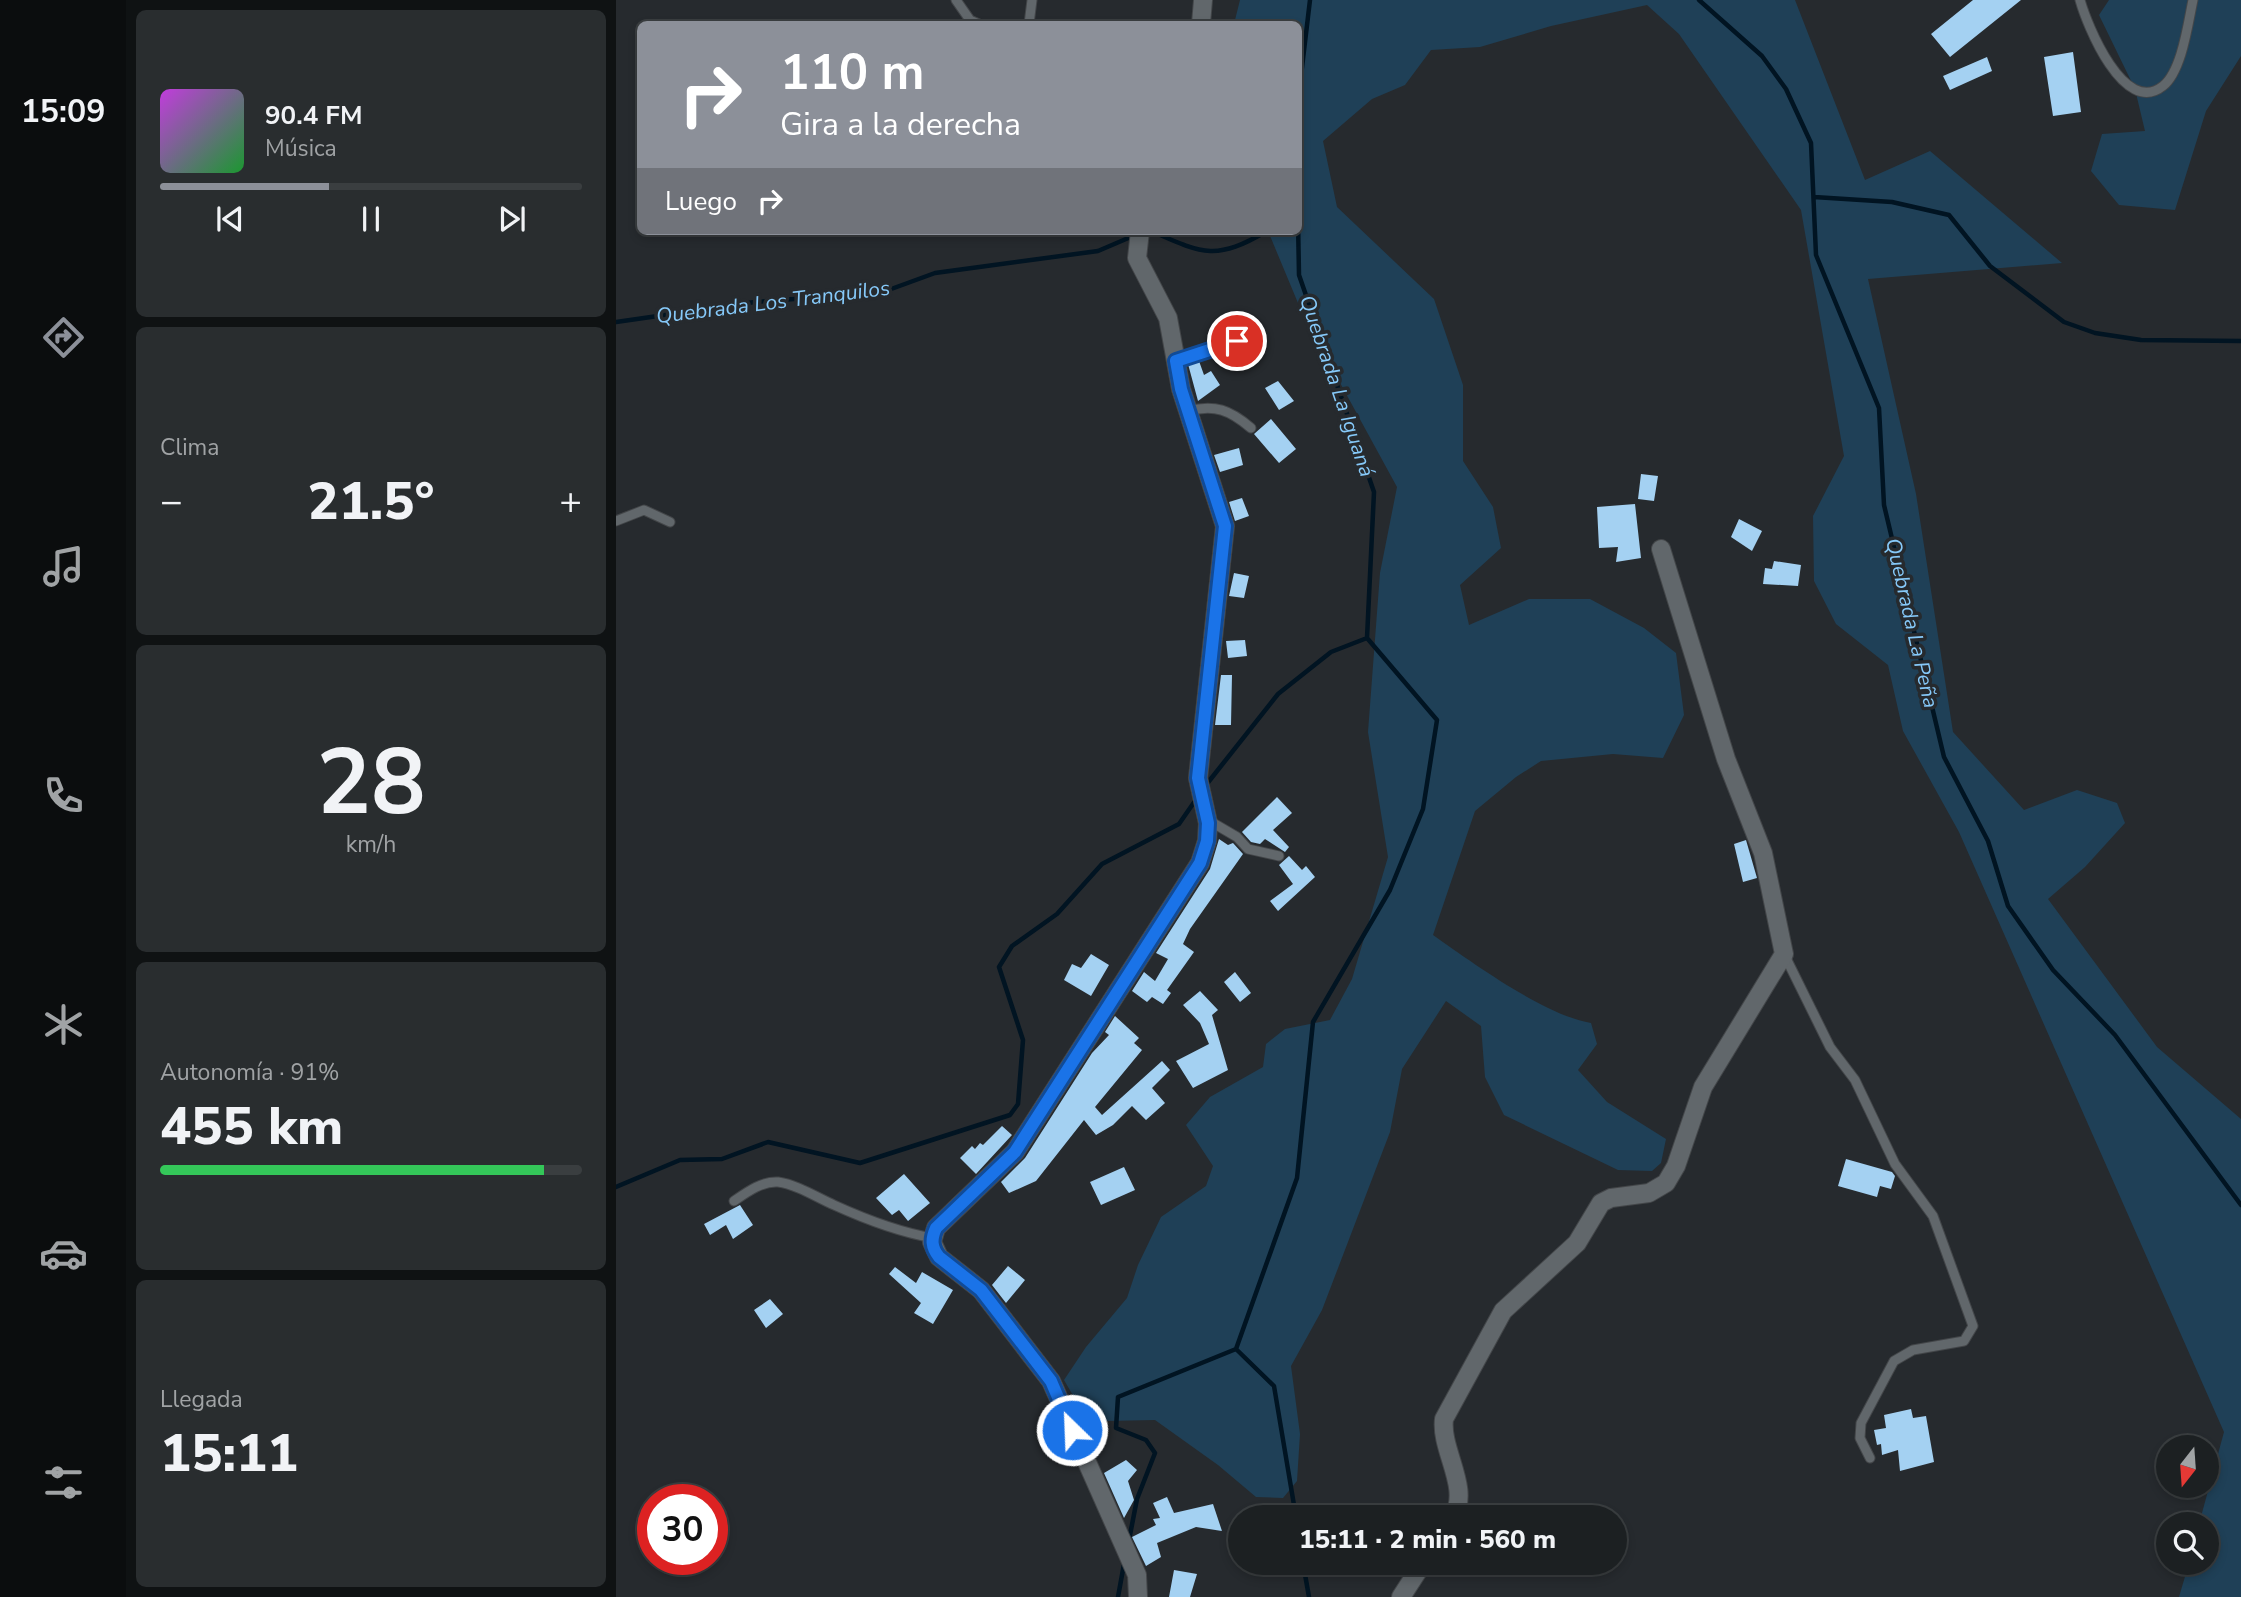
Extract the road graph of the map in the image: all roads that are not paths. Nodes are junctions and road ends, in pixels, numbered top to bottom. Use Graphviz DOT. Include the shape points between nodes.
graph roads {
  1 [pos="956,0"];
  2 [pos="1032,0"];
  3 [pos="1203,0"];
  4 [pos="2080,0"];
  5 [pos="2193,0"];
  6 [pos="972,21"];
  7 [pos="1029,21"];
  8 [pos="1201,21"];
  9 [pos="1140,235"];
  10 [pos="1237,341"];
  11 [pos="1176,361"];
  12 [pos="1188,411"];
  13 [pos="1251,428"];
  14 [pos="616,521"];
  15 [pos="670,522"];
  16 [pos="1661,549"];
  17 [pos="1207,819"];
  18 [pos="1279,856"];
  19 [pos="1784,954"];
  20 [pos="734,1201"];
  21 [pos="933,1238"];
  22 [pos="1870,1458"];
  23 [pos="1459,1505"];
  24 [pos="1415,1575"];
  25 [pos="1138,1597"];
  26 [pos="1401,1597"];
  1 -- 6 [label="lane"];
  2 -- 7 [label="lane"];
  3 -- 8 [label="street"];
  4 -- 5 [label="lane" via="2110,66 2126,84 2146,91 2163,86 2171,75"];
  9 -- 11 [label="street" via="1137,258 1168,318"];
  10 -- 11 [label="lane"];
  11 -- 12 [label="street"];
  12 -- 13 [label="lane" via="1206,407 1231,411"];
  12 -- 17 [label="street" via="1226,537 1198,778"];
  14 -- 15 [label="lane" via="644,510"];
  16 -- 19 [label="street" via="1726,759 1763,853"];
  17 -- 18 [label="lane" via="1248,849"];
  17 -- 21 [label="street" via="1200,863 1015,1152 936,1228"];
  19 -- 22 [label="lane" via="1830,1047 1855,1080 1895,1164 1933,1216 1973,1326 1964,1341 1913,1350 1894,1361 1859,1431"];
  19 -- 23 [label="street" via="1703,1087 1666,1183 1649,1193 1601,1203 1577,1242 1503,1311 1444,1419"];
  20 -- 21 [label="lane" via="753,1187 776,1182 873,1222"];
  21 -- 25 [label="street" via="934,1251 981,1290 1051,1381 1137,1575"];
  24 -- 26 [label="street"];
}
